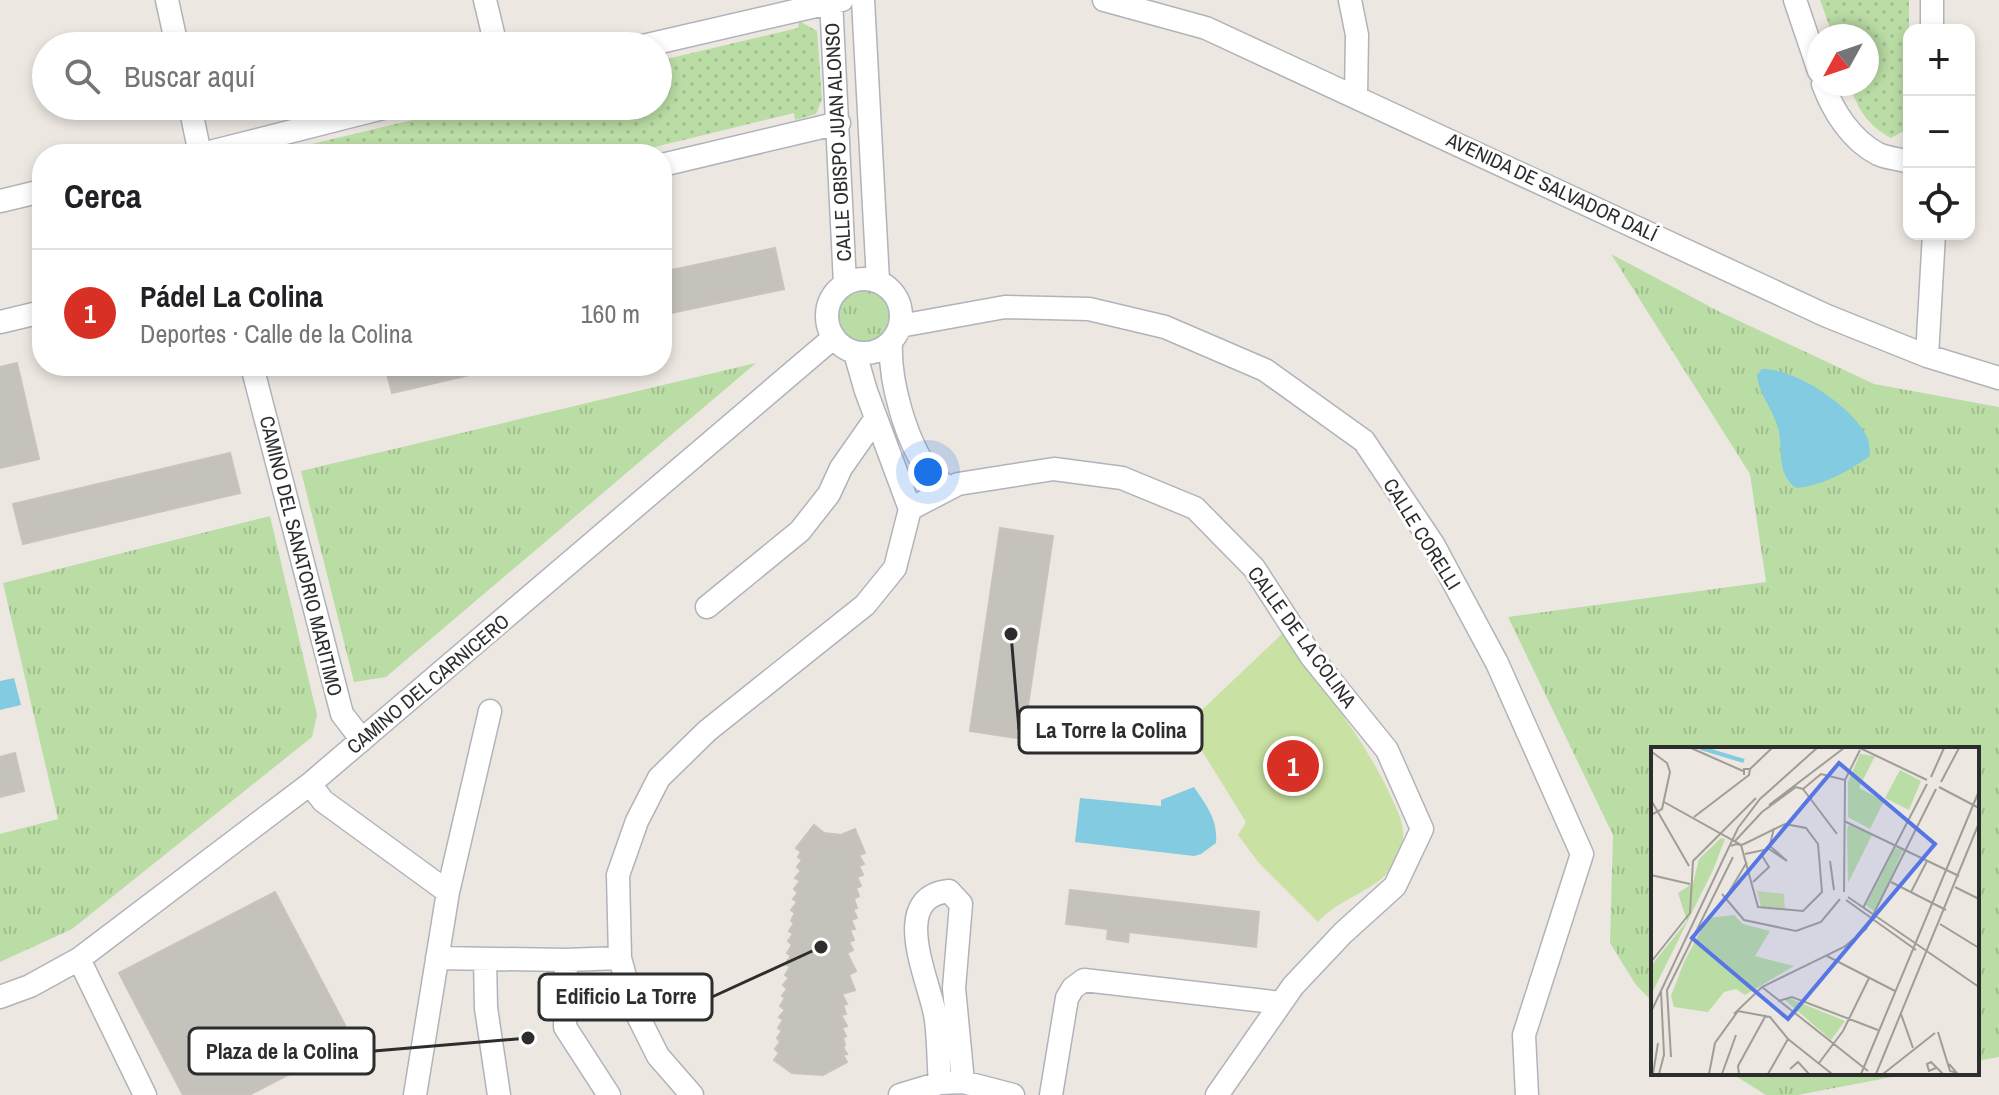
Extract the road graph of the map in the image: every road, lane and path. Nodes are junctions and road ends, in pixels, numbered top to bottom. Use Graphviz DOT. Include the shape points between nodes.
graph roads {
  1 [pos="167,0"];
  2 [pos="485,0"];
  3 [pos="863,0"];
  4 [pos="1104,0"];
  5 [pos="1350,0"];
  6 [pos="1795,0"];
  7 [pos="1932,0"];
  8 [pos="835,1"];
  9 [pos="1932,24"];
  10 [pos="174,32"];
  11 [pos="493,32"];
  12 [pos="1807,36"];
  13 [pos="672,39"];
  14 [pos="1356,96"];
  15 [pos="1828,96"];
  16 [pos="193,120"];
  17 [pos="336,120"];
  18 [pos="839,123"];
  19 [pos="199,144"];
  20 [pos="241,144"];
  21 [pos="1903,160"];
  22 [pos="672,163"];
  23 [pos="32,193"];
  24 [pos="0,201"];
  25 [pos="1934,240"];
  26 [pos="878,281"];
  27 [pos="845,284"];
  28 [pos="32,314"];
  29 [pos="0,322"];
  30 [pos="895,335"];
  31 [pos="833,338"];
  32 [pos="855,353"];
  33 [pos="1927,356"];
  34 [pos="255,376"];
  35 [pos="1999,378"];
  36 [pos="876,418"];
  37 [pos="949,488"];
  38 [pos="910,509"];
  39 [pos="707,607"];
  40 [pos="490,711"];
  41 [pos="362,740"];
  42 [pos="310,784"];
  43 [pos="448,892"];
  44 [pos="437,958"];
  45 [pos="620,958"];
  46 [pos="79,959"];
  47 [pos="485,959"];
  48 [pos="566,960"];
  49 [pos="0,997"];
  50 [pos="1281,1003"];
  51 [pos="963,1082"];
  52 [pos="940,1083"];
  53 [pos="145,1095"];
  54 [pos="415,1095"];
  55 [pos="499,1095"];
  56 [pos="609,1095"];
  57 [pos="692,1095"];
  58 [pos="900,1095"];
  59 [pos="1013,1095"];
  60 [pos="1051,1095"];
  61 [pos="1217,1095"];
  62 [pos="1527,1095"];
  1 -- 10 [label="street"];
  2 -- 11 [label="street"];
  3 -- 26 [label="street, CALLE OBISPO JUAN ALONSO"];
  4 -- 14 [label="street, AVENIDA DE SALVADOR DALÍ" via="1206,28"];
  5 -- 14 [label="street" via="1357,35"];
  6 -- 12 [label="street"];
  7 -- 9 [label="street"];
  8 -- 13 [label="street"];
  8 -- 18 [label="street, CALLE OBISPO JUAN ALONSO"];
  14 -- 33 [label="street, AVENIDA DE SALVADOR DALÍ" via="1827,316"];
  15 -- 21 [label="street" via="1848,130 1878,154"];
  16 -- 19 [label="street"];
  17 -- 20 [label="street"];
  18 -- 22 [label="street"];
  18 -- 27 [label="street, CALLE OBISPO JUAN ALONSO"];
  23 -- 24 [label="street"];
  25 -- 33 [label="street"];
  26 -- 27 [label="street"];
  26 -- 30 [label="street" via="899,304"];
  27 -- 31 [label="street" via="826,314"];
  28 -- 29 [label="street"];
  30 -- 32 [label="street" via="880,351"];
  30 -- 37 [label="street" via="890,366 913,442 930,473"];
  30 -- 62 [label="street, CALLE CORELLI" via="1005,307 1089,309 1165,327 1265,370 1364,441 1433,544 1497,663 1582,854 1524,1035"];
  31 -- 32 [label="street"];
  31 -- 41 [label="street, CAMINO DEL CARNICERO"];
  32 -- 36 [label="street"];
  33 -- 35 [label="street, AVENIDA DE SALVADOR DALÍ"];
  34 -- 41 [label="street, CAMINO DEL SANATORIO MARITIMO" via="342,714"];
  36 -- 38 [label="street"];
  36 -- 39 [label="street" via="800,531"];
  37 -- 38 [label="street, CALLE DE LA COLINA"];
  37 -- 50 [label="street, CALLE DE LA COLINA" via="1054,469 1122,478 1195,508 1254,568 1311,656 1387,750 1422,829 1395,886 1343,933"];
  38 -- 45 [label="street" via="895,568 865,605 707,731 659,778 618,875"];
  40 -- 43 [label="street"];
  41 -- 42 [label="street, CAMINO DEL CARNICERO"];
  42 -- 43 [label="street" via="323,801"];
  42 -- 46 [label="street, CAMINO DEL CARNICERO"];
  43 -- 44 [label="street"];
  44 -- 47 [label="street"];
  44 -- 54 [label="street"];
  45 -- 48 [label="street"];
  45 -- 57 [label="street" via="633,1006 658,1056"];
  46 -- 49 [label="street, CAMINO DEL CARNICERO"];
  46 -- 53 [label="street"];
  47 -- 48 [label="street"];
  47 -- 55 [label="street" via="486,1008"];
  48 -- 56 [label="street" via="565,1027"];
  50 -- 60 [label="street" via="1084,980 1067,998"];
  50 -- 61 [label="street, CALLE DE LA COLINA"];
  51 -- 52 [label="street"];
  51 -- 52 [label="street" via="954,988 961,904 949,891 933,892 920,904 916,917 918,952 935,1015"];
  51 -- 59 [label="street"];
  52 -- 58 [label="street"];
}
